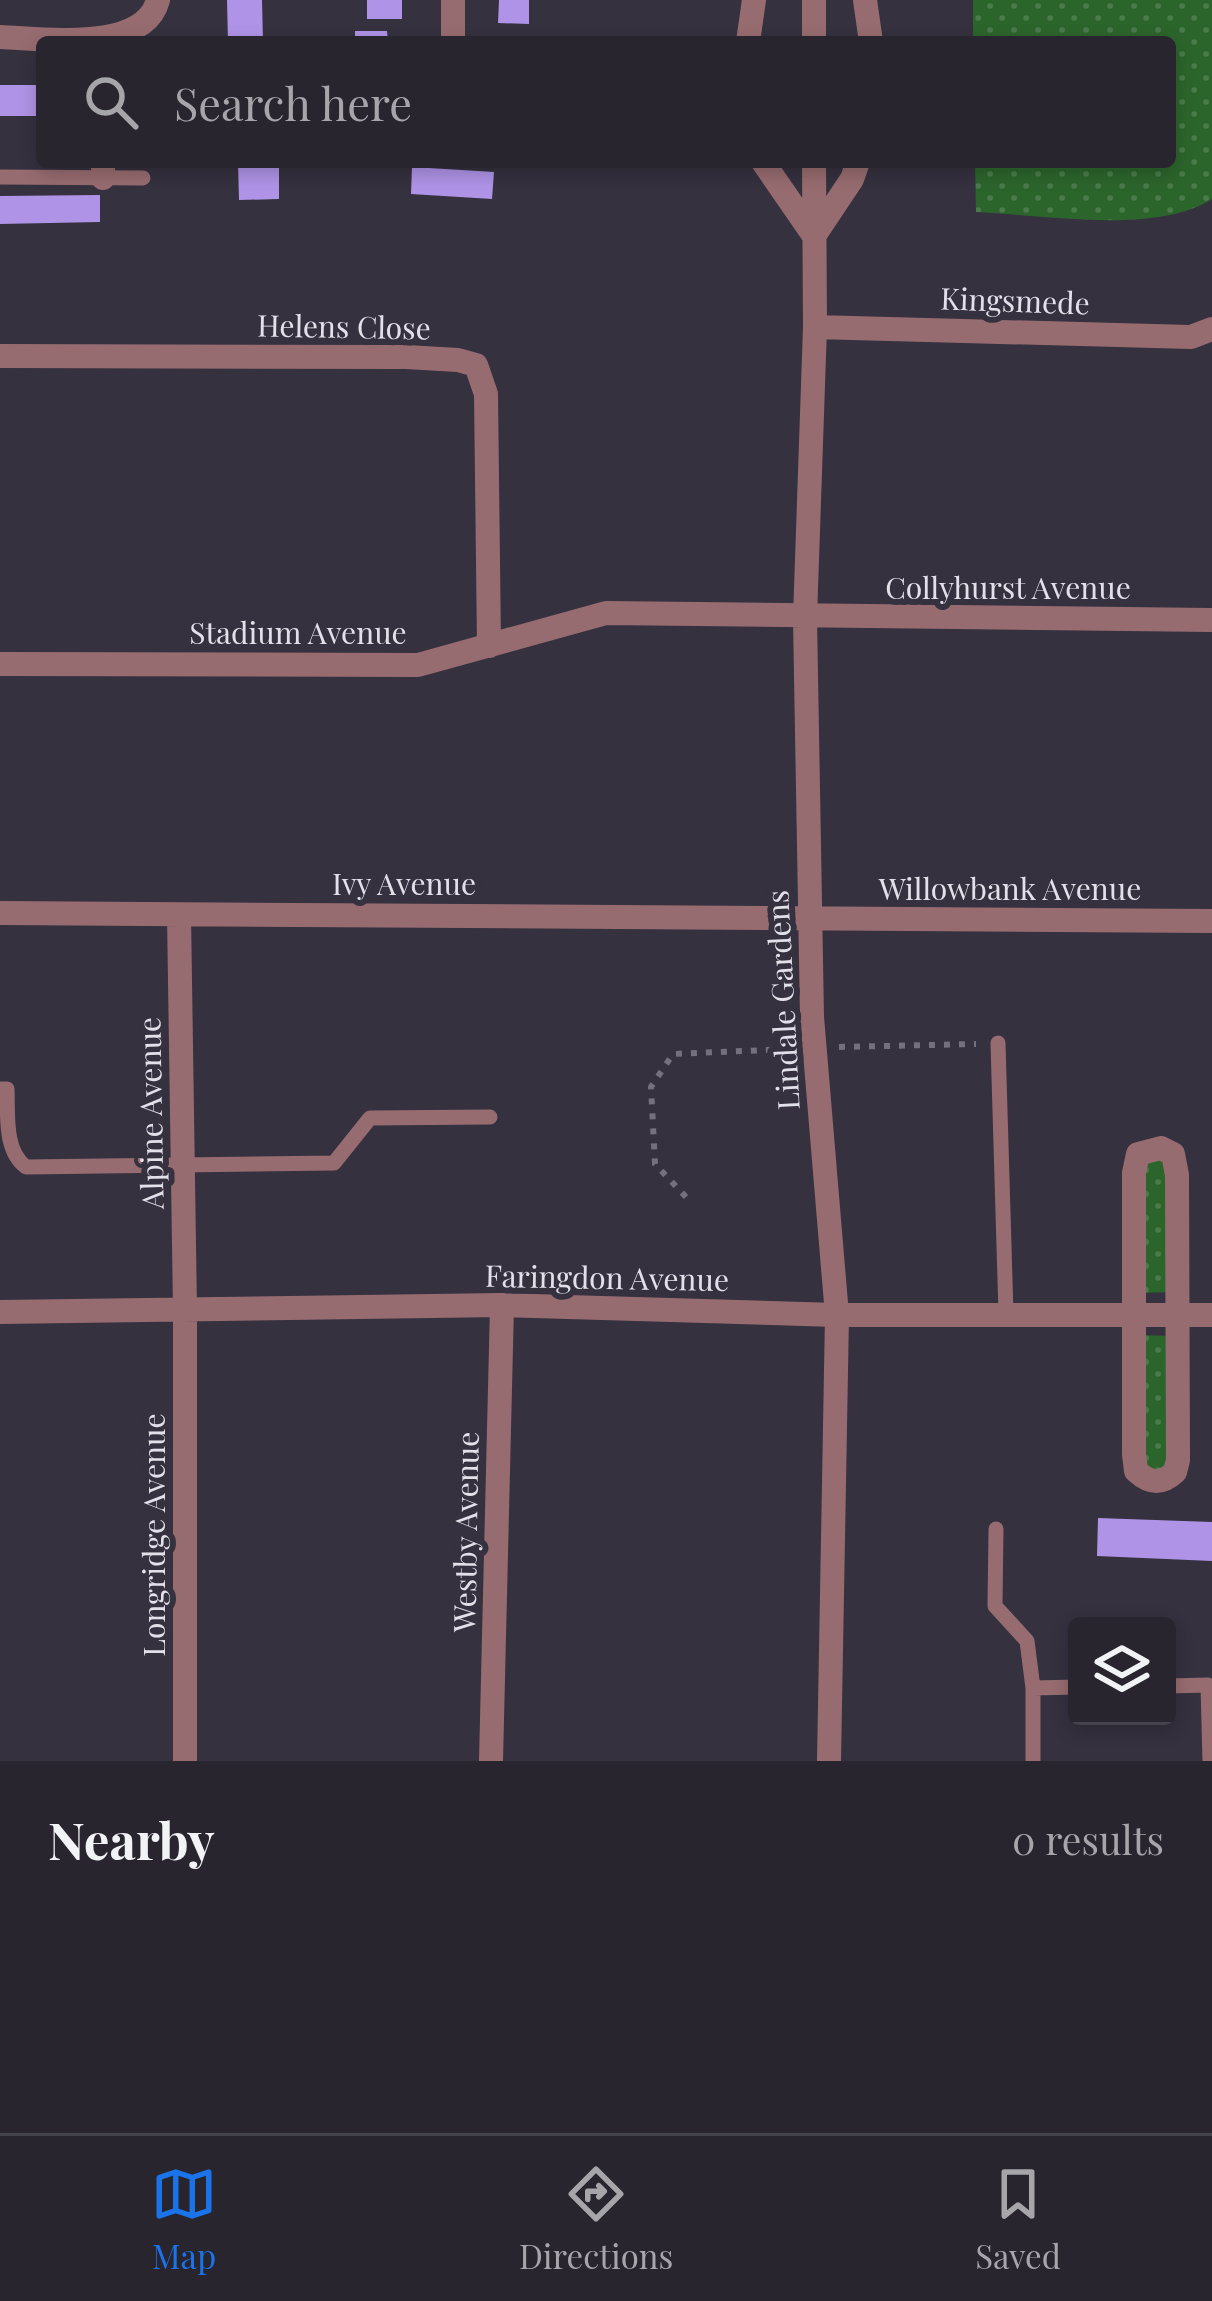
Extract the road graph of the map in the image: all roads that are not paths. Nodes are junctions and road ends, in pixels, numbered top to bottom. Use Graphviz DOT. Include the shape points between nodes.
graph roads {
  1 [pos="158,0"];
  2 [pos="453,0"];
  3 [pos="754,0"];
  4 [pos="814,0"];
  5 [pos="865,0"];
  6 [pos="116,36"];
  7 [pos="453,36"];
  8 [pos="749,36"];
  9 [pos="814,36"];
  10 [pos="871,36"];
  11 [pos="0,37"];
  12 [pos="36,38"];
  13 [pos="767,168"];
  14 [pos="814,168"];
  15 [pos="856,168"];
  16 [pos="103,170"];
  17 [pos="0,176"];
  18 [pos="143,178"];
  19 [pos="814,236"];
  20 [pos="815,327"];
  21 [pos="1212,329"];
  22 [pos="0,356"];
  23 [pos="805,618"];
  24 [pos="1212,620"];
  25 [pos="489,646"];
  26 [pos="0,664"];
  27 [pos="0,913"];
  28 [pos="178,915"];
  29 [pos="808,919"];
  30 [pos="1212,921"];
  31 [pos="998,1043"];
  32 [pos="0,1089"];
  33 [pos="490,1117"];
  34 [pos="182,1166"];
  35 [pos="502,1305"];
  36 [pos="185,1310"];
  37 [pos="0,1312"];
  38 [pos="1006,1314"];
  39 [pos="1134,1314"];
  40 [pos="1177,1314"];
  41 [pos="1212,1315"];
  42 [pos="837,1316"];
  43 [pos="996,1529"];
  44 [pos="1176,1686"];
  45 [pos="1034,1688"];
  46 [pos="1068,1688"];
  47 [pos="185,1761"];
  48 [pos="491,1761"];
  49 [pos="829,1761"];
  50 [pos="1033,1761"];
  51 [pos="1210,1761"];
  1 -- 6 [label="street"];
  2 -- 7 [label="street"];
  3 -- 8 [label="street"];
  4 -- 9 [label="street"];
  5 -- 10 [label="street"];
  11 -- 12 [label="street"];
  13 -- 19 [label="street"];
  14 -- 19 [label="street, Lindale Gardens"];
  15 -- 19 [label="street"];
  16 -- 17 [label="lane"];
  16 -- 18 [label="lane"];
  19 -- 20 [label="street, Lindale Gardens"];
  20 -- 21 [label="street, Kingsmede" via="1191,337"];
  20 -- 23 [label="street, Lindale Gardens"];
  22 -- 25 [label="street, Helens Close" via="406,357 476,365 486,394"];
  23 -- 24 [label="street, Collyhurst Avenue"];
  23 -- 25 [label="street, Stadium Avenue" via="606,613"];
  23 -- 29 [label="street, Lindale Gardens"];
  25 -- 26 [label="street, Stadium Avenue" via="418,665"];
  27 -- 28 [label="street, Ivy Avenue"];
  28 -- 29 [label="street, Ivy Avenue"];
  28 -- 34 [label="street, Alpine Avenue"];
  29 -- 30 [label="street, Willowbank Avenue"];
  29 -- 42 [label="street, Lindale Gardens"];
  31 -- 38 [label="lane"];
  32 -- 34 [label="lane" via="7,1090 17,1160 26,1167"];
  33 -- 34 [label="lane" via="370,1118 334,1163"];
  34 -- 36 [label="street, Alpine Avenue"];
  35 -- 36 [label="street, Faringdon Avenue"];
  35 -- 42 [label="street, Faringdon Avenue"];
  35 -- 48 [label="street, Westby Avenue"];
  36 -- 37 [label="street, Faringdon Avenue"];
  36 -- 47 [label="street, Longridge Avenue"];
  38 -- 39 [label="street, Faringdon Avenue"];
  38 -- 42 [label="street, Faringdon Avenue"];
  39 -- 40 [label="street, Faringdon Avenue"];
  39 -- 40 [label="street" via="1134,1173 1138,1154 1161,1148 1176,1165"];
  39 -- 40 [label="street" via="1136,1471 1158,1481 1178,1460"];
  40 -- 41 [label="street, Faringdon Avenue"];
  42 -- 49 [label="street, Lindale Gardens"];
  43 -- 45 [label="lane" via="995,1606 1027,1641"];
  44 -- 51 [label="lane" via="1208,1685"];
  45 -- 46 [label="lane"];
  45 -- 50 [label="lane"];
}
